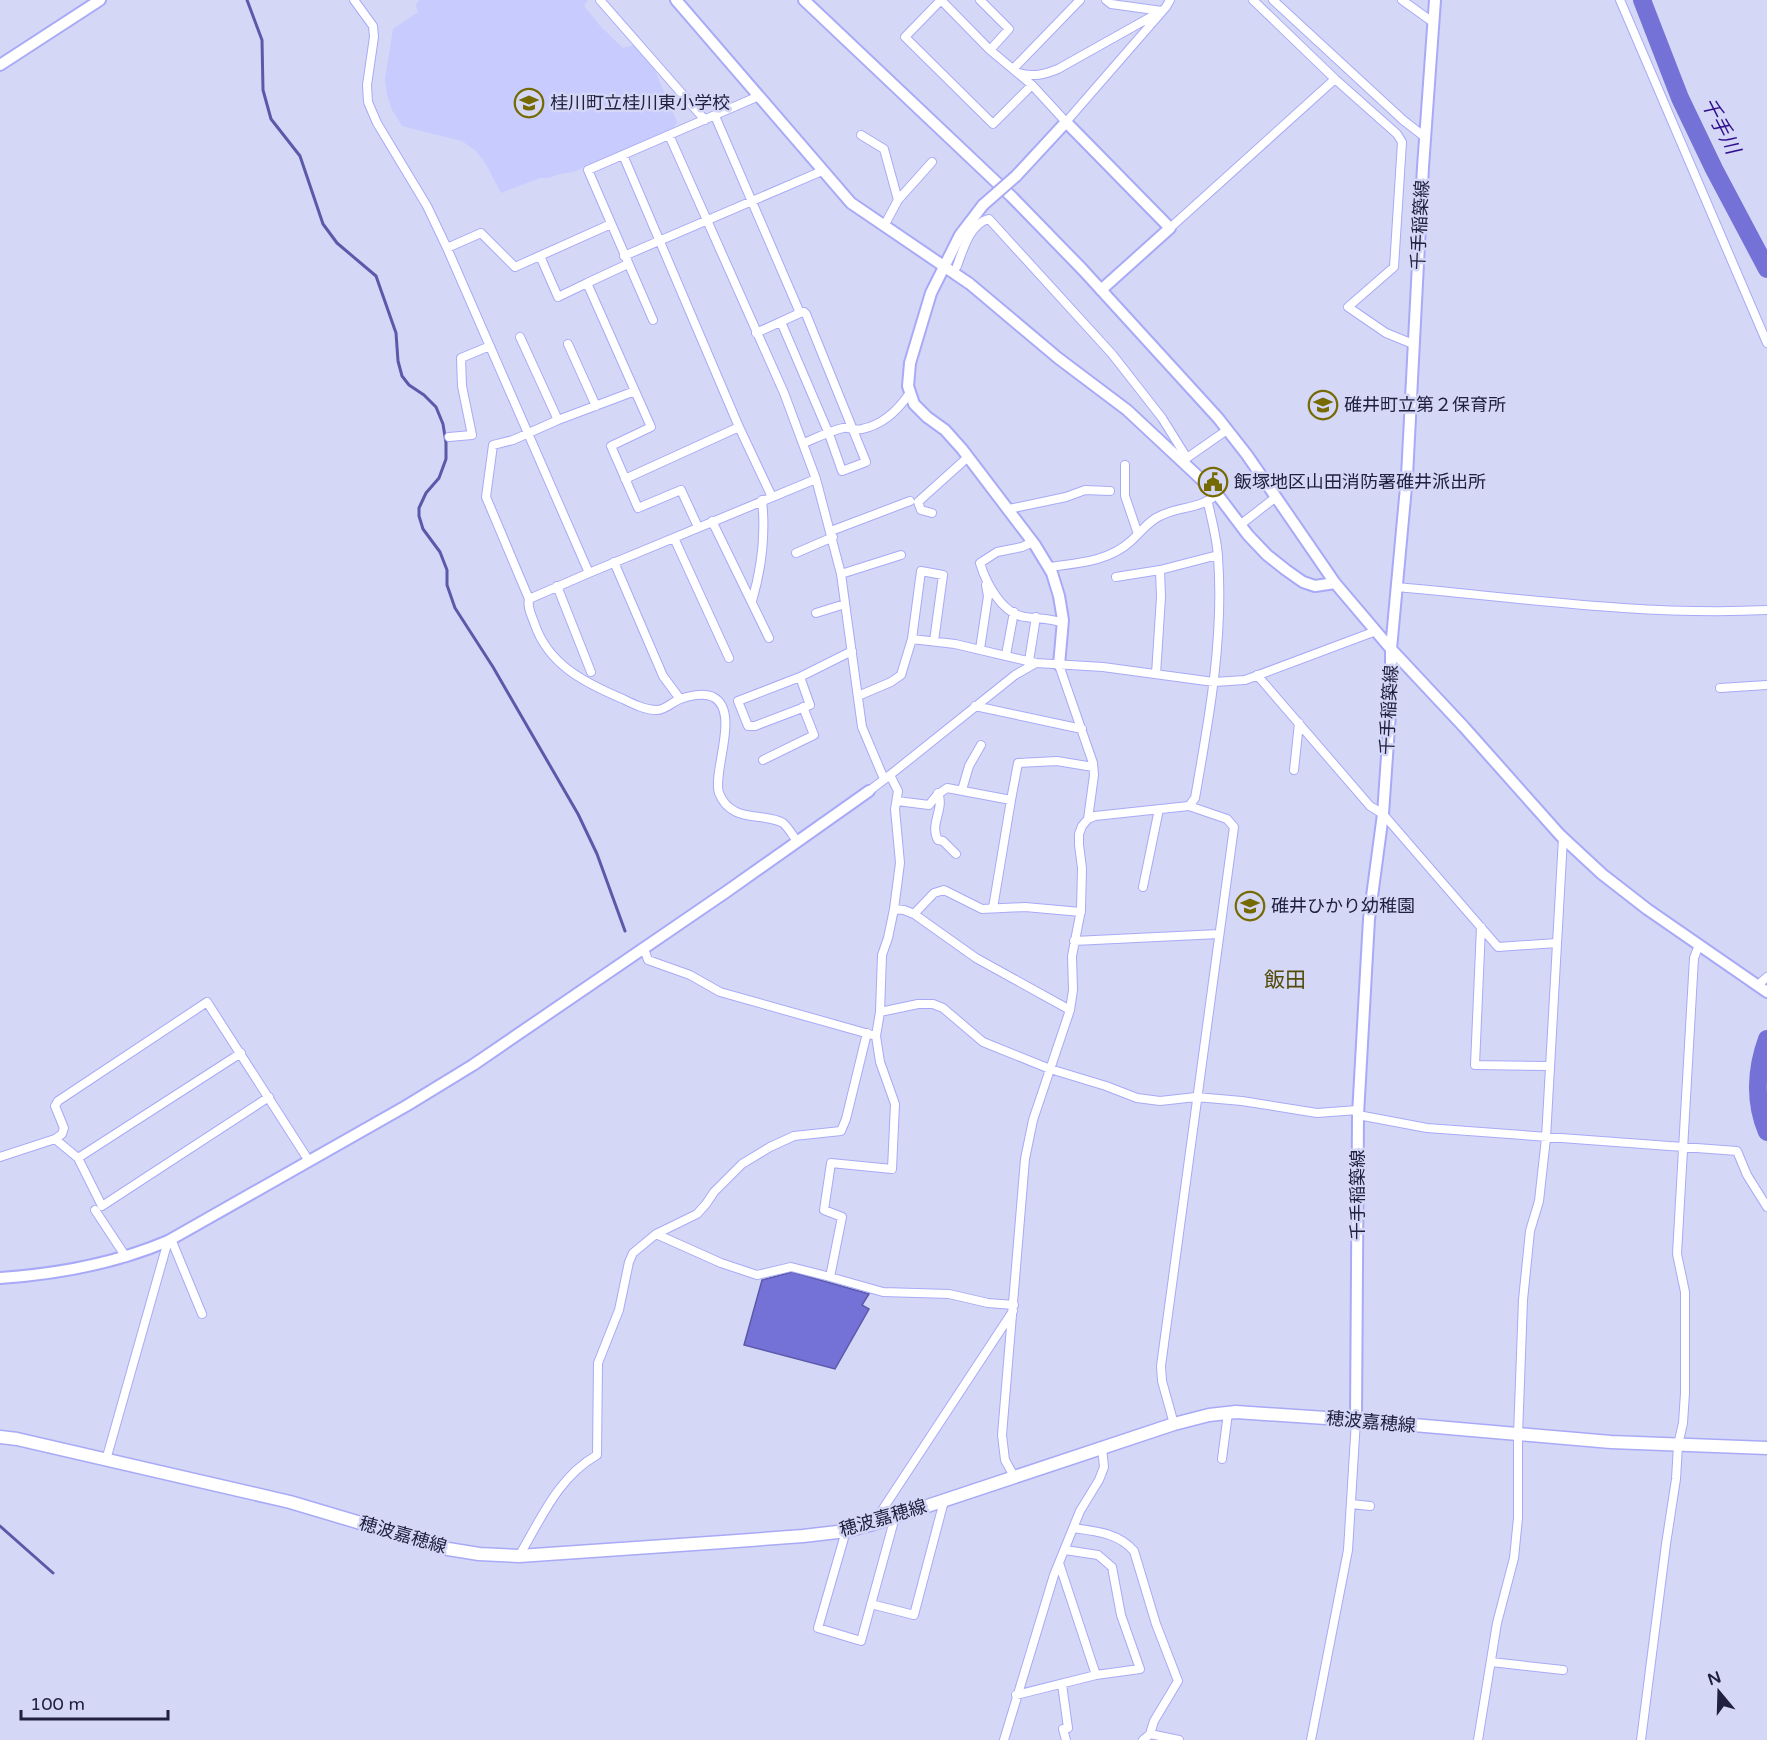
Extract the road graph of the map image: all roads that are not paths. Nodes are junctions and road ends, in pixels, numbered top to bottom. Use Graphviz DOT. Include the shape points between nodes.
graph roads {
  1 [pos="100,0"];
  2 [pos="354,0"];
  3 [pos="600,0"];
  4 [pos="676,0"];
  5 [pos="804,0"];
  6 [pos="941,0"];
  7 [pos="980,0"];
  8 [pos="1080,0"];
  9 [pos="1106,0"];
  10 [pos="1170,0"];
  11 [pos="1253,0"];
  12 [pos="1272,0"];
  13 [pos="1402,0"];
  14 [pos="1435,0"];
  15 [pos="1620,0"];
  16 [pos="1162,11"];
  17 [pos="1434,23"];
  18 [pos="990,50"];
  19 [pos="0,65"];
  20 [pos="1015,71"];
  21 [pos="1335,79"];
  22 [pos="1032,85"];
  23 [pos="759,96"];
  24 [pos="715,116"];
  25 [pos="705,120"];
  26 [pos="1066,122"];
  27 [pos="669,135"];
  28 [pos="861,135"];
  29 [pos="1426,138"];
  30 [pos="623,155"];
  31 [pos="932,162"];
  32 [pos="822,171"];
  33 [pos="898,200"];
  34 [pos="752,201"];
  35 [pos="707,220"];
  36 [pos="611,224"];
  37 [pos="884,226"];
  38 [pos="1170,228"];
  39 [pos="659,240"];
  40 [pos="447,248"];
  41 [pos="624,255"];
  42 [pos="540,256"];
  43 [pos="628,264"];
  44 [pos="957,266"];
  45 [pos="945,267"];
  46 [pos="587,283"];
  47 [pos="1101,290"];
  48 [pos="800,313"];
  49 [pos="653,320"];
  50 [pos="781,322"];
  51 [pos="756,333"];
  52 [pos="520,337"];
  53 [pos="1767,343"];
  54 [pos="568,344"];
  55 [pos="1413,344"];
  56 [pos="489,346"];
  57 [pos="635,391"];
  58 [pos="909,394"];
  59 [pos="596,406"];
  60 [pos="558,420"];
  61 [pos="739,427"];
  62 [pos="854,430"];
  63 [pos="1227,430"];
  64 [pos="829,434"];
  65 [pos="527,435"];
  66 [pos="449,437"];
  67 [pos="804,443"];
  68 [pos="968,457"];
  69 [pos="1185,459"];
  70 [pos="1125,465"];
  71 [pos="625,478"];
  72 [pos="816,479"];
  73 [pos="1110,491"];
  74 [pos="1218,494"];
  75 [pos="772,496"];
  76 [pos="1276,497"];
  77 [pos="762,501"];
  78 [pos="910,501"];
  79 [pos="1208,503"];
  80 [pos="1009,509"];
  81 [pos="932,513"];
  82 [pos="712,521"];
  83 [pos="1240,525"];
  84 [pos="698,527"];
  85 [pos="832,534"];
  86 [pos="1138,534"];
  87 [pos="674,538"];
  88 [pos="1033,542"];
  89 [pos="796,553"];
  90 [pos="901,555"];
  91 [pos="1218,555"];
  92 [pos="614,562"];
  93 [pos="1049,567"];
  94 [pos="1160,570"];
  95 [pos="589,573"];
  96 [pos="841,574"];
  97 [pos="1116,577"];
  98 [pos="986,581"];
  99 [pos="1335,583"];
  100 [pos="557,586"];
  101 [pos="1397,587"];
  102 [pos="529,599"];
  103 [pos="752,601"];
  104 [pos="845,604"];
  105 [pos="1767,610"];
  106 [pos="1014,612"];
  107 [pos="816,613"];
  108 [pos="1036,617"];
  109 [pos="1063,623"];
  110 [pos="1376,631"];
  111 [pos="769,638"];
  112 [pos="912,639"];
  113 [pos="934,641"];
  114 [pos="980,649"];
  115 [pos="1391,649"];
  116 [pos="852,651"];
  117 [pos="1006,655"];
  118 [pos="729,658"];
  119 [pos="1033,662"];
  120 [pos="1059,665"];
  121 [pos="591,672"];
  122 [pos="1156,674"];
  123 [pos="1257,675"];
  124 [pos="800,676"];
  125 [pos="1214,682"];
  126 [pos="1767,685"];
  127 [pos="1720,688"];
  128 [pos="858,696"];
  129 [pos="680,699"];
  130 [pos="975,706"];
  131 [pos="803,708"];
  132 [pos="1299,723"];
  133 [pos="1082,729"];
  134 [pos="981,745"];
  135 [pos="763,760"];
  136 [pos="1093,767"];
  137 [pos="1293,770"];
  138 [pos="887,777"];
  139 [pos="869,790"];
  140 [pos="962,790"];
  141 [pos="938,793"];
  142 [pos="1011,800"];
  143 [pos="897,801"];
  144 [pos="1189,806"];
  145 [pos="1159,809"];
  146 [pos="1383,814"];
  147 [pos="1088,819"];
  148 [pos="1563,838"];
  149 [pos="797,841"];
  150 [pos="956,854"];
  151 [pos="1143,887"];
  152 [pos="993,908"];
  153 [pos="894,909"];
  154 [pos="1081,912"];
  155 [pos="914,914"];
  156 [pos="1481,927"];
  157 [pos="1219,934"];
  158 [pos="1074,941"];
  159 [pos="1557,943"];
  160 [pos="1699,945"];
  161 [pos="644,949"];
  162 [pos="1767,977"];
  163 [pos="1763,989"];
  164 [pos="1070,1010"];
  165 [pos="880,1012"];
  166 [pos="867,1033"];
  167 [pos="876,1036"];
  168 [pos="241,1053"];
  169 [pos="1548,1066"];
  170 [pos="1050,1069"];
  171 [pos="269,1097"];
  172 [pos="1196,1097"];
  173 [pos="1358,1113"];
  174 [pos="1546,1138"];
  175 [pos="55,1139"];
  176 [pos="1683,1148"];
  177 [pos="0,1157"];
  178 [pos="78,1158"];
  179 [pos="309,1161"];
  180 [pos="1767,1207"];
  181 [pos="95,1210"];
  182 [pos="656,1234"];
  183 [pos="169,1240"];
  184 [pos="126,1257"];
  185 [pos="830,1277"];
  186 [pos="0,1278"];
  187 [pos="1014,1307"];
  188 [pos="202,1314"];
  189 [pos="1228,1413"];
  190 [pos="1356,1420"];
  191 [pos="1174,1424"];
  192 [pos="1518,1435"];
  193 [pos="0,1437"];
  194 [pos="1678,1445"];
  195 [pos="1102,1448"];
  196 [pos="1767,1448"];
  197 [pos="1222,1459"];
  198 [pos="106,1460"];
  199 [pos="1015,1478"];
  200 [pos="944,1501"];
  201 [pos="1351,1504"];
  202 [pos="1370,1506"];
  203 [pos="895,1517"];
  204 [pos="873,1524"];
  205 [pos="1073,1528"];
  206 [pos="846,1531"];
  207 [pos="1065,1550"];
  208 [pos="519,1556"];
  209 [pos="1059,1563"];
  210 [pos="871,1604"];
  211 [pos="1491,1662"];
  212 [pos="1563,1670"];
  213 [pos="1096,1675"];
  214 [pos="1062,1684"];
  215 [pos="1016,1695"];
  216 [pos="1150,1734"];
  217 [pos="1004,1740"];
  218 [pos="1066,1740"];
  219 [pos="1143,1740"];
  220 [pos="1179,1740"];
  221 [pos="1311,1740"];
  222 [pos="1478,1740"];
  223 [pos="1641,1740"];
  1 -- 19 [label="street"];
  2 -- 40 [label="street" via="373,26 368,102"];
  3 -- 25 [label="street"];
  4 -- 23 [label="street"];
  5 -- 47 [label="street" via="1012,197"];
  6 -- 18 [label="street"];
  6 -- 22 [label="street" via="905,38 993,124"];
  7 -- 18 [label="street" via="1009,29"];
  8 -- 20 [label="street"];
  9 -- 16 [label="street"];
  10 -- 16 [label="street"];
  11 -- 21 [label="street"];
  12 -- 29 [label="street"];
  13 -- 17 [label="street"];
  14 -- 17 [label="street, 千手稲築線"];
  15 -- 53 [label="street"];
  16 -- 20 [label="street" via="1058,69 1032,76"];
  16 -- 26 [label="street"];
  17 -- 29 [label="street, 千手稲築線"];
  18 -- 20 [label="street"];
  20 -- 22 [label="street"];
  21 -- 38 [label="street"];
  21 -- 55 [label="street" via="1402,142 1394,267 1348,307 1386,333"];
  22 -- 26 [label="street"];
  23 -- 24 [label="street"];
  23 -- 32 [label="street"];
  24 -- 25 [label="street"];
  24 -- 34 [label="street"];
  25 -- 27 [label="street"];
  26 -- 38 [label="street"];
  26 -- 45 [label="street, bridge" via="983,206 960,235"];
  27 -- 30 [label="street"];
  27 -- 35 [label="street"];
  28 -- 33 [label="street" via="884,149"];
  29 -- 55 [label="street, 千手稲築線"];
  30 -- 36 [label="street" via="588,170"];
  30 -- 39 [label="street"];
  31 -- 33 [label="street"];
  32 -- 34 [label="street"];
  32 -- 37 [label="street" via="850,202"];
  33 -- 37 [label="street"];
  34 -- 35 [label="street"];
  34 -- 48 [label="street"];
  35 -- 39 [label="street"];
  35 -- 51 [label="street"];
  36 -- 41 [label="street"];
  36 -- 42 [label="street"];
  37 -- 45 [label="street"];
  38 -- 47 [label="street"];
  39 -- 41 [label="street"];
  39 -- 61 [label="street"];
  40 -- 42 [label="street" via="481,233 515,267"];
  40 -- 56 [label="street"];
  41 -- 43 [label="street"];
  42 -- 46 [label="street" via="558,297"];
  43 -- 46 [label="street"];
  43 -- 49 [label="street"];
  44 -- 69 [label="street" via="977,226 989,219 1112,354 1178,440"];
  45 -- 58 [label="street" via="925,308 910,363"];
  45 -- 69 [label="street"];
  46 -- 57 [label="street"];
  47 -- 63 [label="street"];
  48 -- 50 [label="street"];
  48 -- 62 [label="street" via="806,314"];
  50 -- 51 [label="street"];
  50 -- 64 [label="street"];
  51 -- 67 [label="street"];
  52 -- 60 [label="street"];
  54 -- 59 [label="street"];
  55 -- 101 [label="street, 千手稲築線"];
  56 -- 65 [label="street"];
  56 -- 66 [label="street" via="461,358 472,435"];
  57 -- 59 [label="street"];
  57 -- 71 [label="street" via="651,427 610,446"];
  58 -- 62 [label="street" via="889,417"];
  58 -- 68 [label="street" via="914,404 945,430"];
  59 -- 60 [label="street"];
  60 -- 65 [label="street"];
  61 -- 71 [label="street"];
  61 -- 75 [label="street"];
  62 -- 64 [label="street" via="845,427"];
  62 -- 64 [label="street" via="866,462 842,471"];
  63 -- 69 [label="street"];
  63 -- 76 [label="street"];
  64 -- 67 [label="street"];
  65 -- 95 [label="street"];
  65 -- 102 [label="street" via="493,445 486,497"];
  67 -- 72 [label="street"];
  68 -- 80 [label="street"];
  68 -- 81 [label="street" via="918,502 921,510"];
  69 -- 74 [label="street"];
  70 -- 86 [label="street" via="1125,496"];
  71 -- 84 [label="street" via="638,508 681,490"];
  72 -- 75 [label="street"];
  72 -- 85 [label="street"];
  73 -- 80 [label="street" via="1085,490"];
  74 -- 79 [label="street"];
  74 -- 83 [label="street"];
  75 -- 77 [label="street"];
  76 -- 83 [label="street"];
  76 -- 99 [label="street"];
  77 -- 82 [label="street"];
  77 -- 103 [label="street" via="765,527 761,569"];
  78 -- 85 [label="street"];
  79 -- 86 [label="street" via="1160,516"];
  79 -- 91 [label="street"];
  80 -- 88 [label="street"];
  82 -- 84 [label="street"];
  82 -- 103 [label="street"];
  83 -- 99 [label="street" via="1268,555 1303,582 1315,586"];
  84 -- 87 [label="street"];
  85 -- 89 [label="street"];
  85 -- 96 [label="street"];
  86 -- 93 [label="street" via="1103,558"];
  87 -- 92 [label="street"];
  87 -- 118 [label="street"];
  88 -- 93 [label="street"];
  88 -- 98 [label="street" via="997,552 980,563"];
  90 -- 96 [label="street"];
  91 -- 94 [label="street"];
  91 -- 125 [label="street" via="1220,614"];
  92 -- 95 [label="street"];
  92 -- 129 [label="street" via="663,676"];
  93 -- 109 [label="street"];
  94 -- 97 [label="street"];
  94 -- 122 [label="street"];
  95 -- 100 [label="street"];
  96 -- 104 [label="street"];
  98 -- 106 [label="street"];
  98 -- 114 [label="street" via="988,596"];
  99 -- 110 [label="street"];
  100 -- 102 [label="street"];
  100 -- 121 [label="street"];
  101 -- 105 [label="street" via="1643,609"];
  101 -- 115 [label="street, 千手稲築線"];
  102 -- 129 [label="street" via="539,637 567,670 590,685 642,707 662,709"];
  103 -- 111 [label="street"];
  104 -- 107 [label="street"];
  104 -- 116 [label="street"];
  106 -- 108 [label="street" via="1026,618"];
  106 -- 117 [label="street"];
  108 -- 109 [label="street"];
  108 -- 119 [label="street"];
  109 -- 120 [label="street"];
  110 -- 115 [label="street"];
  110 -- 123 [label="street"];
  112 -- 113 [label="street"];
  112 -- 113 [label="street" via="921,571 943,575"];
  112 -- 128 [label="street" via="902,675"];
  113 -- 114 [label="street"];
  114 -- 117 [label="street"];
  115 -- 146 [label="street, 千手稲築線"];
  115 -- 148 [label="street"];
  116 -- 124 [label="street"];
  116 -- 128 [label="street"];
  117 -- 119 [label="street"];
  119 -- 120 [label="street"];
  119 -- 130 [label="street"];
  120 -- 122 [label="street"];
  120 -- 133 [label="street"];
  122 -- 125 [label="street"];
  123 -- 125 [label="street" via="1233,682"];
  123 -- 132 [label="street"];
  124 -- 131 [label="street" via="810,705"];
  124 -- 131 [label="street" via="738,701 746,723 751,726"];
  125 -- 144 [label="street" via="1195,798"];
  126 -- 127 [label="street"];
  128 -- 138 [label="street" via="862,727"];
  129 -- 149 [label="street" via="707,695 719,702 726,739 718,783 726,804 751,817 783,824"];
  130 -- 133 [label="street"];
  130 -- 138 [label="street"];
  131 -- 135 [label="street" via="814,735"];
  132 -- 137 [label="street"];
  132 -- 146 [label="street" via="1370,806"];
  133 -- 136 [label="street"];
  134 -- 140 [label="street"];
  136 -- 142 [label="street" via="1057,761 1018,763"];
  136 -- 147 [label="street"];
  138 -- 139 [label="street"];
  138 -- 143 [label="street" via="898,790"];
  139 -- 149 [label="street"];
  140 -- 141 [label="street" via="947,788"];
  140 -- 142 [label="street"];
  141 -- 143 [label="street" via="929,805"];
  141 -- 150 [label="street" via="935,837"];
  142 -- 152 [label="street"];
  143 -- 153 [label="street" via="900,862"];
  144 -- 145 [label="street"];
  144 -- 157 [label="street" via="1227,819 1234,827"];
  145 -- 147 [label="street"];
  145 -- 151 [label="street"];
  146 -- 156 [label="street"];
  146 -- 173 [label="street, 千手稲築線" via="1369,919"];
  147 -- 154 [label="street" via="1082,826 1079,845"];
  148 -- 159 [label="street"];
  148 -- 160 [label="street" via="1602,874"];
  149 -- 161 [label="street"];
  152 -- 154 [label="street"];
  152 -- 155 [label="street" via="975,907 944,890 934,893"];
  153 -- 155 [label="street"];
  153 -- 165 [label="street" via="882,955"];
  154 -- 158 [label="street"];
  155 -- 164 [label="street" via="976,958"];
  156 -- 159 [label="street" via="1498,947"];
  156 -- 169 [label="street" via="1475,1065"];
  157 -- 158 [label="street"];
  157 -- 172 [label="street"];
  158 -- 164 [label="street"];
  159 -- 169 [label="street"];
  160 -- 163 [label="street"];
  160 -- 176 [label="street" via="1694,958"];
  161 -- 166 [label="street" via="648,960 690,975 720,992"];
  161 -- 179 [label="street" via="473,1065"];
  162 -- 163 [label="street"];
  164 -- 170 [label="street"];
  165 -- 167 [label="street"];
  165 -- 170 [label="street" via="933,1004 983,1042"];
  166 -- 167 [label="street"];
  166 -- 182 [label="street" via="841,1131 794,1136 770,1147 742,1164 697,1214"];
  167 -- 185 [label="street" via="879,1062 895,1104 892,1169 831,1163 824,1210 842,1217"];
  168 -- 171 [label="street"];
  168 -- 175 [label="street" via="207,1002 58,1101 55,1106 64,1128"];
  168 -- 178 [label="street"];
  169 -- 174 [label="street"];
  170 -- 172 [label="street" via="1137,1098 1160,1101"];
  170 -- 187 [label="street" via="1025,1159"];
  171 -- 178 [label="street" via="102,1206"];
  171 -- 179 [label="street"];
  172 -- 173 [label="street" via="1317,1113"];
  172 -- 191 [label="street" via="1161,1366"];
  173 -- 174 [label="street" via="1427,1128"];
  173 -- 190 [label="street, 千手稲築線"];
  174 -- 176 [label="street"];
  174 -- 192 [label="street" via="1523,1300"];
  175 -- 177 [label="street"];
  175 -- 178 [label="street"];
  176 -- 180 [label="street" via="1737,1151"];
  176 -- 194 [label="street" via="1677,1254 1685,1292 1686,1394"];
  179 -- 183 [label="street"];
  181 -- 184 [label="street"];
  182 -- 185 [label="street" via="757,1275 791,1267"];
  182 -- 208 [label="street" via="633,1253 619,1310 598,1363 597,1455 577,1468 558,1489"];
  183 -- 184 [label="street"];
  183 -- 188 [label="street"];
  183 -- 198 [label="street"];
  184 -- 186 [label="street" via="78,1269"];
  185 -- 187 [label="street" via="883,1292 949,1293"];
  187 -- 199 [label="street" via="1002,1447"];
  187 -- 204 [label="street"];
  189 -- 190 [label="main road, 穂波嘉穂線"];
  189 -- 191 [label="main road, 穂波嘉穂線"];
  189 -- 197 [label="street"];
  190 -- 192 [label="main road, 穂波嘉穂線"];
  190 -- 201 [label="street"];
  191 -- 195 [label="main road, 穂波嘉穂線"];
  192 -- 194 [label="main road, 穂波嘉穂線"];
  192 -- 211 [label="street" via="1514,1558"];
  193 -- 198 [label="main road, 穂波嘉穂線"];
  194 -- 196 [label="main road, 穂波嘉穂線"];
  194 -- 223 [label="street"];
  195 -- 199 [label="main road, 穂波嘉穂線"];
  195 -- 205 [label="street" via="1104,1467"];
  198 -- 208 [label="main road, 穂波嘉穂線" via="290,1502 448,1549"];
  199 -- 200 [label="main road, 穂波嘉穂線"];
  200 -- 203 [label="main road, 穂波嘉穂線"];
  200 -- 210 [label="street" via="914,1615"];
  201 -- 202 [label="street"];
  201 -- 221 [label="street" via="1348,1550"];
  203 -- 204 [label="main road, 穂波嘉穂線"];
  203 -- 210 [label="street"];
  204 -- 206 [label="main road, 穂波嘉穂線"];
  205 -- 207 [label="street"];
  205 -- 216 [label="street" via="1106,1533 1134,1551 1178,1681"];
  206 -- 208 [label="main road, 穂波嘉穂線"];
  206 -- 210 [label="street" via="818,1628 861,1641"];
  207 -- 209 [label="street"];
  207 -- 213 [label="street" via="1098,1555 1112,1567 1121,1615 1140,1669"];
  209 -- 213 [label="street"];
  209 -- 215 [label="street"];
  211 -- 212 [label="street"];
  211 -- 222 [label="street"];
  213 -- 214 [label="street"];
  214 -- 215 [label="street"];
  214 -- 218 [label="street"];
  215 -- 217 [label="street"];
  216 -- 219 [label="street"];
  216 -- 220 [label="street"];
}
